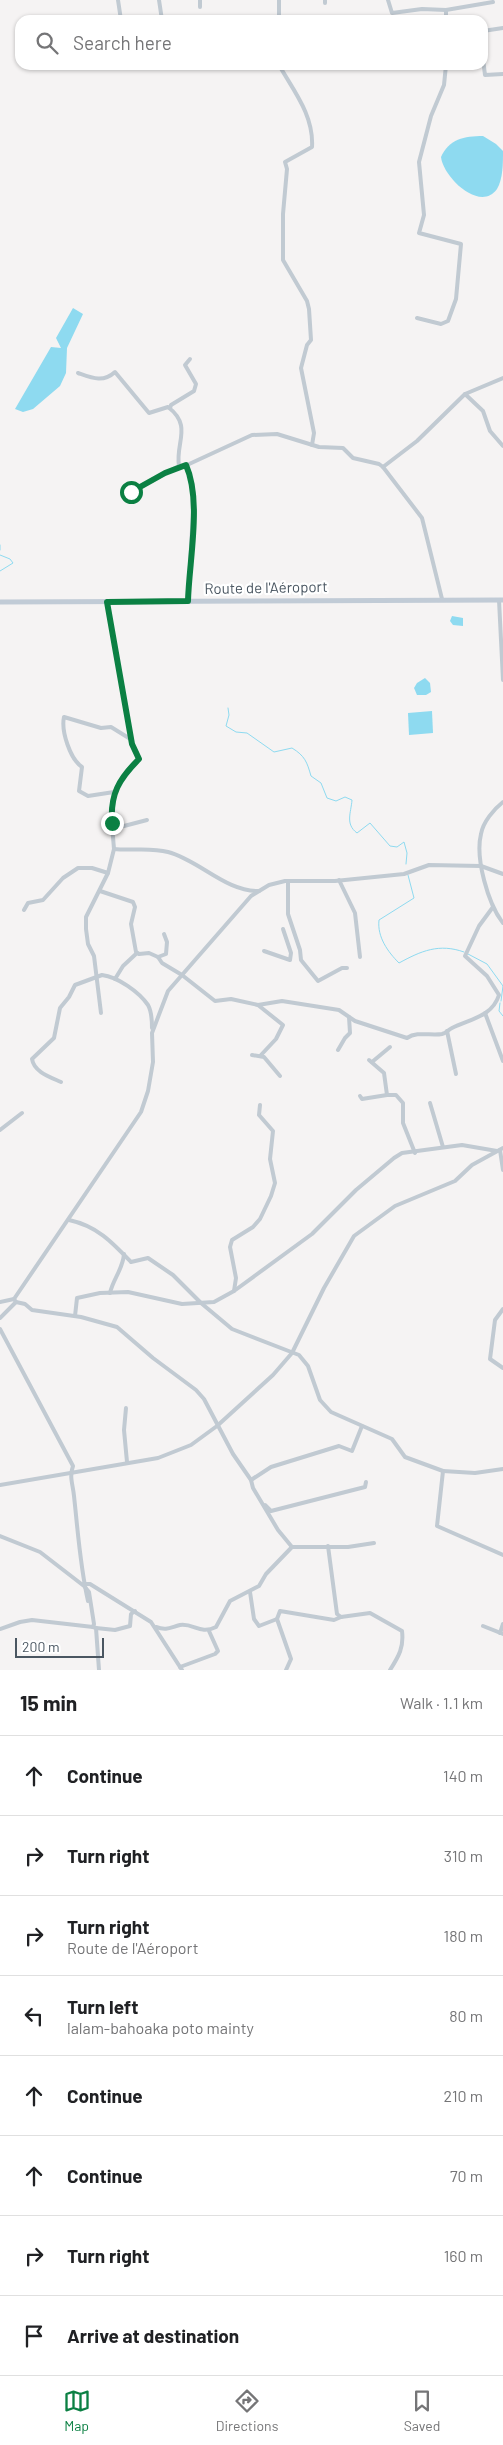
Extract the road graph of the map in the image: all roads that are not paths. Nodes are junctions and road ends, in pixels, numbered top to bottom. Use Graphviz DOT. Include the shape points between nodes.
graph roads {
  1 [pos="118,0"];
  2 [pos="159,0"];
  3 [pos="200,0"];
  4 [pos="279,0"];
  5 [pos="388,0"];
  6 [pos="493,2"];
  7 [pos="200,7"];
  8 [pos="446,10"];
  9 [pos="120,15"];
  10 [pos="161,15"];
  11 [pos="279,15"];
  12 [pos="446,15"];
  13 [pos="503,28"];
  14 [pos="488,31"];
  15 [pos="282,70"];
  16 [pos="446,70"];
  17 [pos="484,70"];
  18 [pos="503,74"];
  19 [pos="417,318"];
  20 [pos="190,359"];
  21 [pos="78,373"];
  22 [pos="503,378"];
  23 [pos="464,394"];
  24 [pos="170,408"];
  25 [pos="312,445"];
  26 [pos="503,446"];
  27 [pos="186,465"];
  28 [pos="178,466"];
  29 [pos="383,467"];
  30 [pos="131,492"];
  31 [pos="188,597"];
  32 [pos="442,599"];
  33 [pos="501,600"];
  34 [pos="0,602"];
  35 [pos="107,602"];
  36 [pos="503,680"];
  37 [pos="132,742"];
  38 [pos="114,792"];
  39 [pos="503,802"];
  40 [pos="147,820"];
  41 [pos="112,823"];
  42 [pos="114,849"];
  43 [pos="480,866"];
  44 [pos="108,873"];
  45 [pos="503,874"];
  46 [pos="339,880"];
  47 [pos="288,881"];
  48 [pos="100,891"];
  49 [pos="259,891"];
  50 [pos="493,907"];
  51 [pos="24,910"];
  52 [pos="503,924"];
  53 [pos="283,929"];
  54 [pos="164,934"];
  55 [pos="264,951"];
  56 [pos="137,953"];
  57 [pos="291,953"];
  58 [pos="299,955"];
  59 [pos="158,957"];
  60 [pos="360,957"];
  61 [pos="346,968"];
  62 [pos="182,975"];
  63 [pos="97,976"];
  64 [pos="115,979"];
  65 [pos="503,1001"];
  66 [pos="496,1003"];
  67 [pos="258,1005"];
  68 [pos="101,1013"];
  69 [pos="485,1013"];
  70 [pos="349,1017"];
  71 [pos="447,1031"];
  72 [pos="152,1033"];
  73 [pos="390,1047"];
  74 [pos="338,1050"];
  75 [pos="252,1055"];
  76 [pos="261,1056"];
  77 [pos="503,1061"];
  78 [pos="456,1074"];
  79 [pos="280,1076"];
  80 [pos="61,1082"];
  81 [pos="360,1096"];
  82 [pos="387,1096"];
  83 [pos="430,1103"];
  84 [pos="260,1105"];
  85 [pos="22,1113"];
  86 [pos="0,1130"];
  87 [pos="443,1147"];
  88 [pos="500,1150"];
  89 [pos="415,1153"];
  90 [pos="503,1170"];
  91 [pos="68,1220"];
  92 [pos="124,1254"];
  93 [pos="234,1291"];
  94 [pos="110,1293"];
  95 [pos="15,1301"];
  96 [pos="0,1302"];
  97 [pos="201,1303"];
  98 [pos="503,1309"];
  99 [pos="76,1316"];
  100 [pos="0,1318"];
  101 [pos="0,1329"];
  102 [pos="292,1352"];
  103 [pos="503,1368"];
  104 [pos="126,1408"];
  105 [pos="217,1426"];
  106 [pos="362,1426"];
  107 [pos="127,1462"];
  108 [pos="503,1469"];
  109 [pos="443,1471"];
  110 [pos="69,1475"];
  111 [pos="251,1480"];
  112 [pos="366,1482"];
  113 [pos="0,1485"];
  114 [pos="262,1502"];
  115 [pos="0,1536"];
  116 [pos="374,1543"];
  117 [pos="328,1546"];
  118 [pos="292,1547"];
  119 [pos="503,1555"];
  120 [pos="84,1586"];
  121 [pos="250,1592"];
  122 [pos="88,1601"];
  123 [pos="135,1611"];
  124 [pos="341,1617"];
  125 [pos="277,1619"];
  126 [pos="503,1624"];
  127 [pos="483,1626"];
  128 [pos="94,1627"];
  129 [pos="156,1627"];
  130 [pos="0,1629"];
  131 [pos="209,1630"];
  132 [pos="501,1633"];
  133 [pos="181,1668"];
  134 [pos="99,1670"];
  135 [pos="286,1670"];
  136 [pos="390,1670"];
  1 -- 9 [label="street"];
  2 -- 10 [label="street"];
  3 -- 7 [label="street"];
  4 -- 11 [label="street"];
  5 -- 8 [label="street" via="392,13"];
  6 -- 8 [label="street"];
  8 -- 12 [label="street"];
  13 -- 14 [label="street"];
  15 -- 25 [label="street" via="307,114 312,142 312,147 285,162 283,214 284,260 309,309 311,340 301,368 314,433"];
  16 -- 19 [label="street" via="444,85 419,162 424,215 419,233 462,244 456,299 448,321 441,324"];
  17 -- 18 [label="street" via="485,75"];
  20 -- 24 [label="street" via="185,365 196,384 194,391"];
  21 -- 24 [label="street" via="101,380 116,372 149,413"];
  22 -- 23 [label="street"];
  23 -- 26 [label="street" via="483,411 490,431"];
  23 -- 29 [label="street" via="417,441"];
  24 -- 28 [label="street" via="182,429"];
  25 -- 27 [label="street" via="277,434 252,435"];
  25 -- 29 [label="street" via="343,448 353,458"];
  27 -- 28 [label="street"];
  27 -- 31 [label="street" via="194,494"];
  28 -- 30 [label="street"];
  29 -- 32 [label="street" via="422,518"];
  31 -- 32 [label="main road, Route de l'Aéroport"];
  31 -- 35 [label="main road, Route de l'Aéroport"];
  32 -- 33 [label="main road, Route de l'Aéroport"];
  33 -- 36 [label="street"];
  34 -- 35 [label="main road, Route de l'Aéroport"];
  35 -- 37 [label="street"];
  37 -- 38 [label="street" via="139,759"];
  37 -- 38 [label="street" via="111,727 101,728 64,717 73,758 82,766 80,791 88,796"];
  38 -- 41 [label="street"];
  39 -- 43 [label="street" via="485,823 480,835"];
  40 -- 41 [label="street" via="124,826"];
  41 -- 42 [label="street"];
  42 -- 44 [label="street"];
  42 -- 49 [label="street" via="169,852 216,874 234,887"];
  43 -- 45 [label="street"];
  43 -- 46 [label="street" via="428,865 404,874"];
  43 -- 50 [label="street"];
  44 -- 48 [label="street"];
  44 -- 51 [label="street" via="78,868 63,878 43,900 28,903"];
  46 -- 47 [label="street"];
  46 -- 60 [label="street" via="355,913"];
  47 -- 49 [label="street"];
  47 -- 58 [label="street" via="288,914"];
  48 -- 56 [label="street" via="133,902 131,924"];
  48 -- 63 [label="street" via="86,917 88,944 94,956"];
  49 -- 62 [label="street" via="251,896"];
  50 -- 52 [label="street"];
  50 -- 66 [label="street" via="479,926 465,956 486,976 499,996"];
  53 -- 57 [label="street"];
  54 -- 59 [label="street" via="166,954"];
  55 -- 57 [label="street" via="290,960"];
  56 -- 59 [label="street"];
  56 -- 64 [label="street"];
  57 -- 58 [label="street"];
  58 -- 61 [label="street" via="318,981"];
  59 -- 62 [label="street"];
  62 -- 67 [label="street" via="215,1001 231,999"];
  62 -- 72 [label="street" via="168,991"];
  63 -- 64 [label="street" via="108,975"];
  63 -- 68 [label="street"];
  63 -- 80 [label="street" via="75,984 60,1008 54,1038 32,1059 39,1071"];
  64 -- 72 [label="street" via="148,1006"];
  65 -- 66 [label="street"];
  66 -- 69 [label="street"];
  67 -- 70 [label="street" via="282,1002 339,1010"];
  67 -- 76 [label="street" via="283,1025"];
  69 -- 71 [label="street"];
  69 -- 77 [label="street"];
  70 -- 71 [label="street" via="407,1038 413,1034 443,1034"];
  70 -- 74 [label="street" via="350,1033"];
  71 -- 78 [label="street"];
  72 -- 91 [label="street" via="153,1062 141,1112"];
  73 -- 82 [label="street" via="371,1061 384,1073"];
  75 -- 76 [label="street"];
  76 -- 79 [label="street"];
  81 -- 82 [label="street" via="362,1099"];
  82 -- 89 [label="street" via="396,1095 403,1103 402,1123"];
  83 -- 87 [label="street"];
  84 -- 93 [label="street" via="259,1114 273,1130 270,1159 275,1183 260,1219 232,1240 230,1247 236,1278"];
  85 -- 86 [label="street"];
  87 -- 88 [label="street" via="462,1144"];
  87 -- 89 [label="street"];
  88 -- 90 [label="street"];
  88 -- 102 [label="street" via="472,1165 455,1181 395,1206 354,1236"];
  89 -- 93 [label="street" via="394,1158 312,1234"];
  91 -- 92 [label="street" via="84,1223 108,1237"];
  91 -- 95 [label="street" via="34,1266"];
  92 -- 94 [label="street" via="122,1269"];
  92 -- 97 [label="street" via="131,1262 148,1258 173,1275"];
  93 -- 97 [label="street" via="214,1302"];
  94 -- 97 [label="street" via="137,1292 182,1304"];
  94 -- 99 [label="street" via="77,1298"];
  95 -- 96 [label="street"];
  95 -- 99 [label="street" via="32,1310"];
  95 -- 100 [label="street"];
  97 -- 102 [label="street" via="232,1328"];
  98 -- 103 [label="street" via="495,1320 490,1360"];
  99 -- 105 [label="street" via="117,1327 196,1390"];
  101 -- 110 [label="street" via="73,1466"];
  102 -- 105 [label="street" via="273,1375"];
  102 -- 106 [label="street" via="308,1366 320,1400 331,1412"];
  104 -- 107 [label="street"];
  105 -- 107 [label="street" via="191,1445 158,1458"];
  105 -- 111 [label="street"];
  106 -- 109 [label="street" via="392,1438 405,1457"];
  106 -- 111 [label="street" via="352,1451 339,1446 272,1467"];
  107 -- 110 [label="street"];
  108 -- 109 [label="street" via="475,1473"];
  109 -- 119 [label="street" via="437,1526"];
  110 -- 113 [label="street" via="52,1474"];
  110 -- 120 [label="street"];
  111 -- 114 [label="street"];
  112 -- 114 [label="street" via="365,1488 271,1511"];
  114 -- 118 [label="street"];
  115 -- 120 [label="street" via="33,1549 78,1578"];
  116 -- 117 [label="street"];
  117 -- 118 [label="street"];
  117 -- 124 [label="street" via="336,1614"];
  118 -- 121 [label="street"];
  120 -- 122 [label="street"];
  120 -- 123 [label="street" via="90,1584"];
  120 -- 128 [label="street" via="90,1592"];
  121 -- 125 [label="street" via="254,1619 259,1626"];
  121 -- 131 [label="street" via="230,1601 216,1628"];
  123 -- 128 [label="street" via="131,1614 130,1626 115,1630"];
  123 -- 129 [label="street"];
  124 -- 125 [label="street" via="334,1620 280,1611"];
  124 -- 136 [label="street" via="370,1613 402,1631 404,1642"];
  125 -- 135 [label="street" via="291,1659"];
  126 -- 132 [label="street"];
  127 -- 132 [label="street"];
  128 -- 130 [label="street" via="32,1620"];
  128 -- 134 [label="street"];
  129 -- 131 [label="street" via="163,1630 182,1625 200,1631"];
  129 -- 133 [label="street"];
  131 -- 133 [label="street" via="218,1651"];
}
